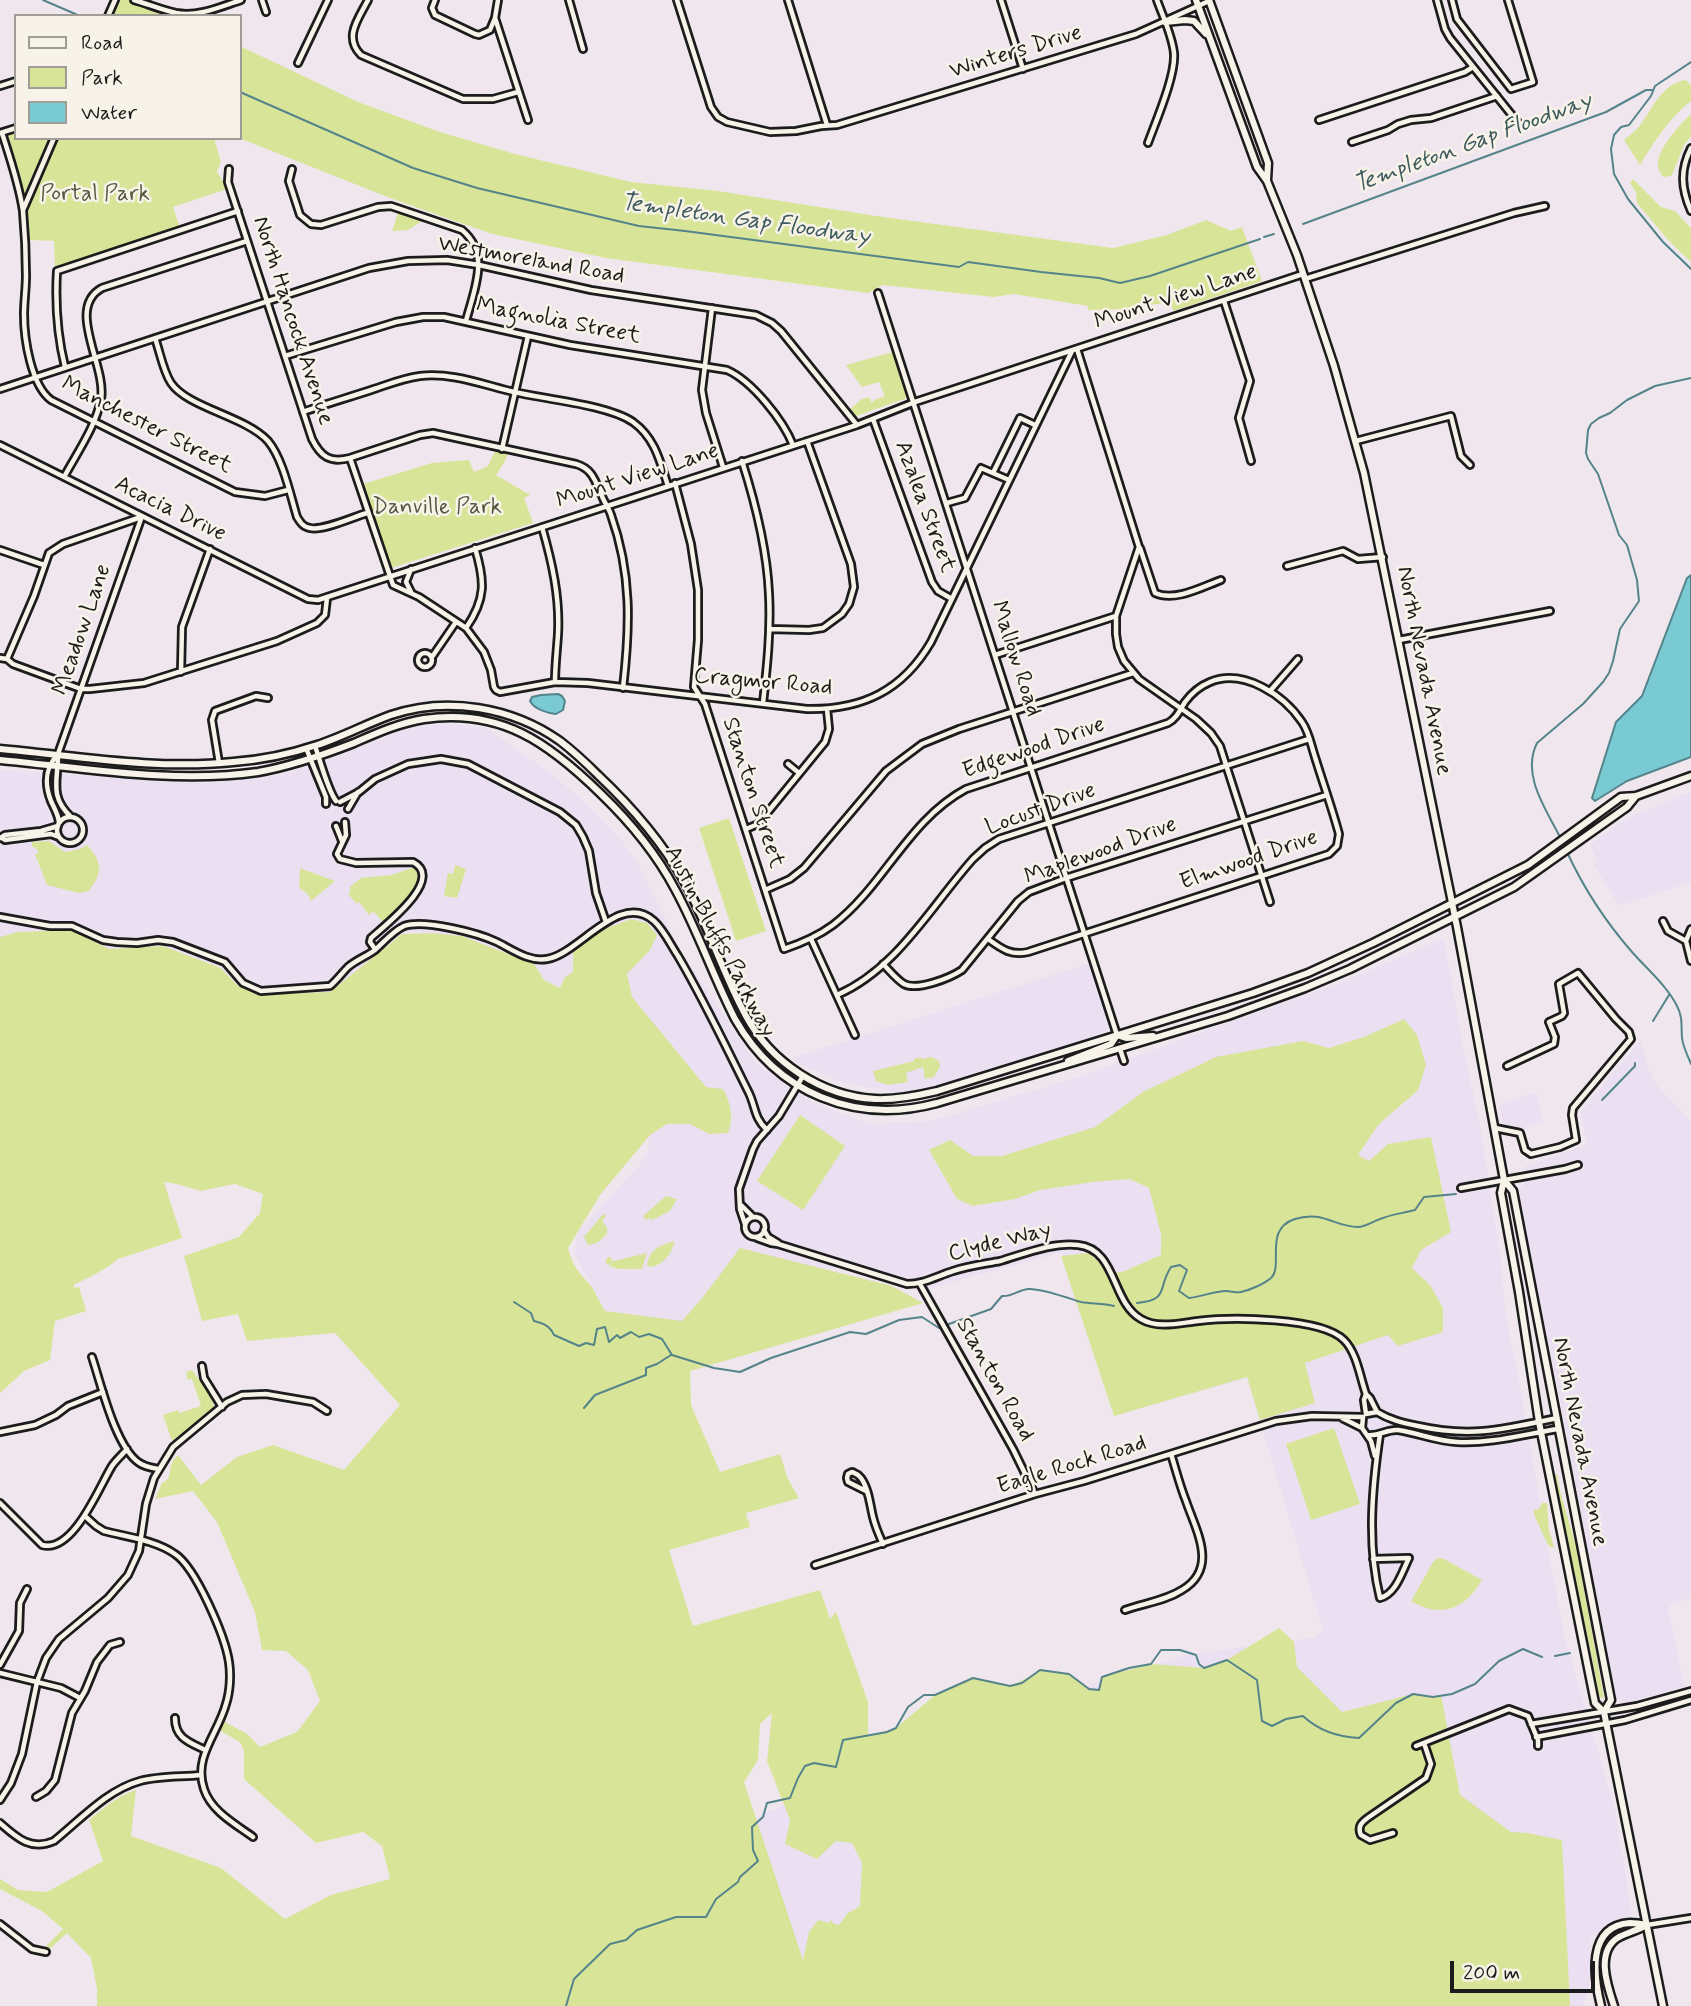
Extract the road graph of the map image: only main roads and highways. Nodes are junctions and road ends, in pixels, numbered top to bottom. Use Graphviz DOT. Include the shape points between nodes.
graph roads {
  1 [pos="1209,0"];
  2 [pos="1197,3"];
  3 [pos="1165,22"];
  4 [pos="1213,47"];
  5 [pos="1267,181"];
  6 [pos="0,749"];
  7 [pos="0,760"];
  8 [pos="1691,776"];
  9 [pos="1636,796"];
  10 [pos="1452,903"];
  11 [pos="1455,917"];
  12 [pos="1171,1033"];
  13 [pos="1117,1035"];
  14 [pos="1051,1069"];
  15 [pos="1504,1180"];
  16 [pos="1604,1712"];
  17 [pos="1647,1925"];
  18 [pos="1601,2006"];
  19 [pos="1614,2006"];
  20 [pos="1663,2006"];
  1 -- 5 [label="main road, North Nevada Avenue" via="1268,163"];
  2 -- 4 [label="main road, North Nevada Avenue"];
  3 -- 4 [label="main road" via="1194,21"];
  4 -- 5 [label="main road, North Nevada Avenue" via="1257,167"];
  5 -- 10 [label="main road, North Nevada Avenue" via="1304,277 1356,440"];
  6 -- 13 [label="main road, Austin Bluffs Parkway" via="167,764 219,764 315,746 419,708 477,708 505,714 556,738 612,788 654,835 690,893 751,1025 770,1049 803,1076 853,1096 905,1098"];
  7 -- 14 [label="main road, Austin Bluffs Parkway" via="200,776 255,772 319,757 421,719 476,719 503,725 549,748 628,822 680,898 741,1030 762,1057 797,1086 851,1107 895,1110 925,1106"];
  8 -- 9 [label="main road, Austin Bluffs Parkway"];
  9 -- 10 [label="main road, Austin Bluffs Parkway" via="1621,797 1518,870"];
  9 -- 11 [label="main road, Austin Bluffs Parkway" via="1520,883"];
  10 -- 11 [label="main road, North Nevada Avenue"];
  10 -- 13 [label="main road, Austin Bluffs Parkway" via="1280,984"];
  11 -- 12 [label="main road, Austin Bluffs Parkway" via="1305,989"];
  11 -- 15 [label="main road, North Nevada Avenue"];
  12 -- 13 [label="main road"];
  12 -- 14 [label="main road, Austin Bluffs Parkway"];
  13 -- 14 [label="main road" via="1111,1044"];
  15 -- 16 [label="main road, North Nevada Avenue" via="1500,1193 1539,1422 1595,1703"];
  15 -- 16 [label="main road, North Nevada Avenue" via="1513,1191 1611,1700"];
  16 -- 17 [label="main road, North Nevada Avenue"];
  17 -- 18 [label="main road" via="1619,1926 1599,1944 1595,1962"];
  17 -- 19 [label="main road" via="1620,1936 1608,1948 1606,1982"];
  17 -- 20 [label="main road, North Nevada Avenue"];
}
